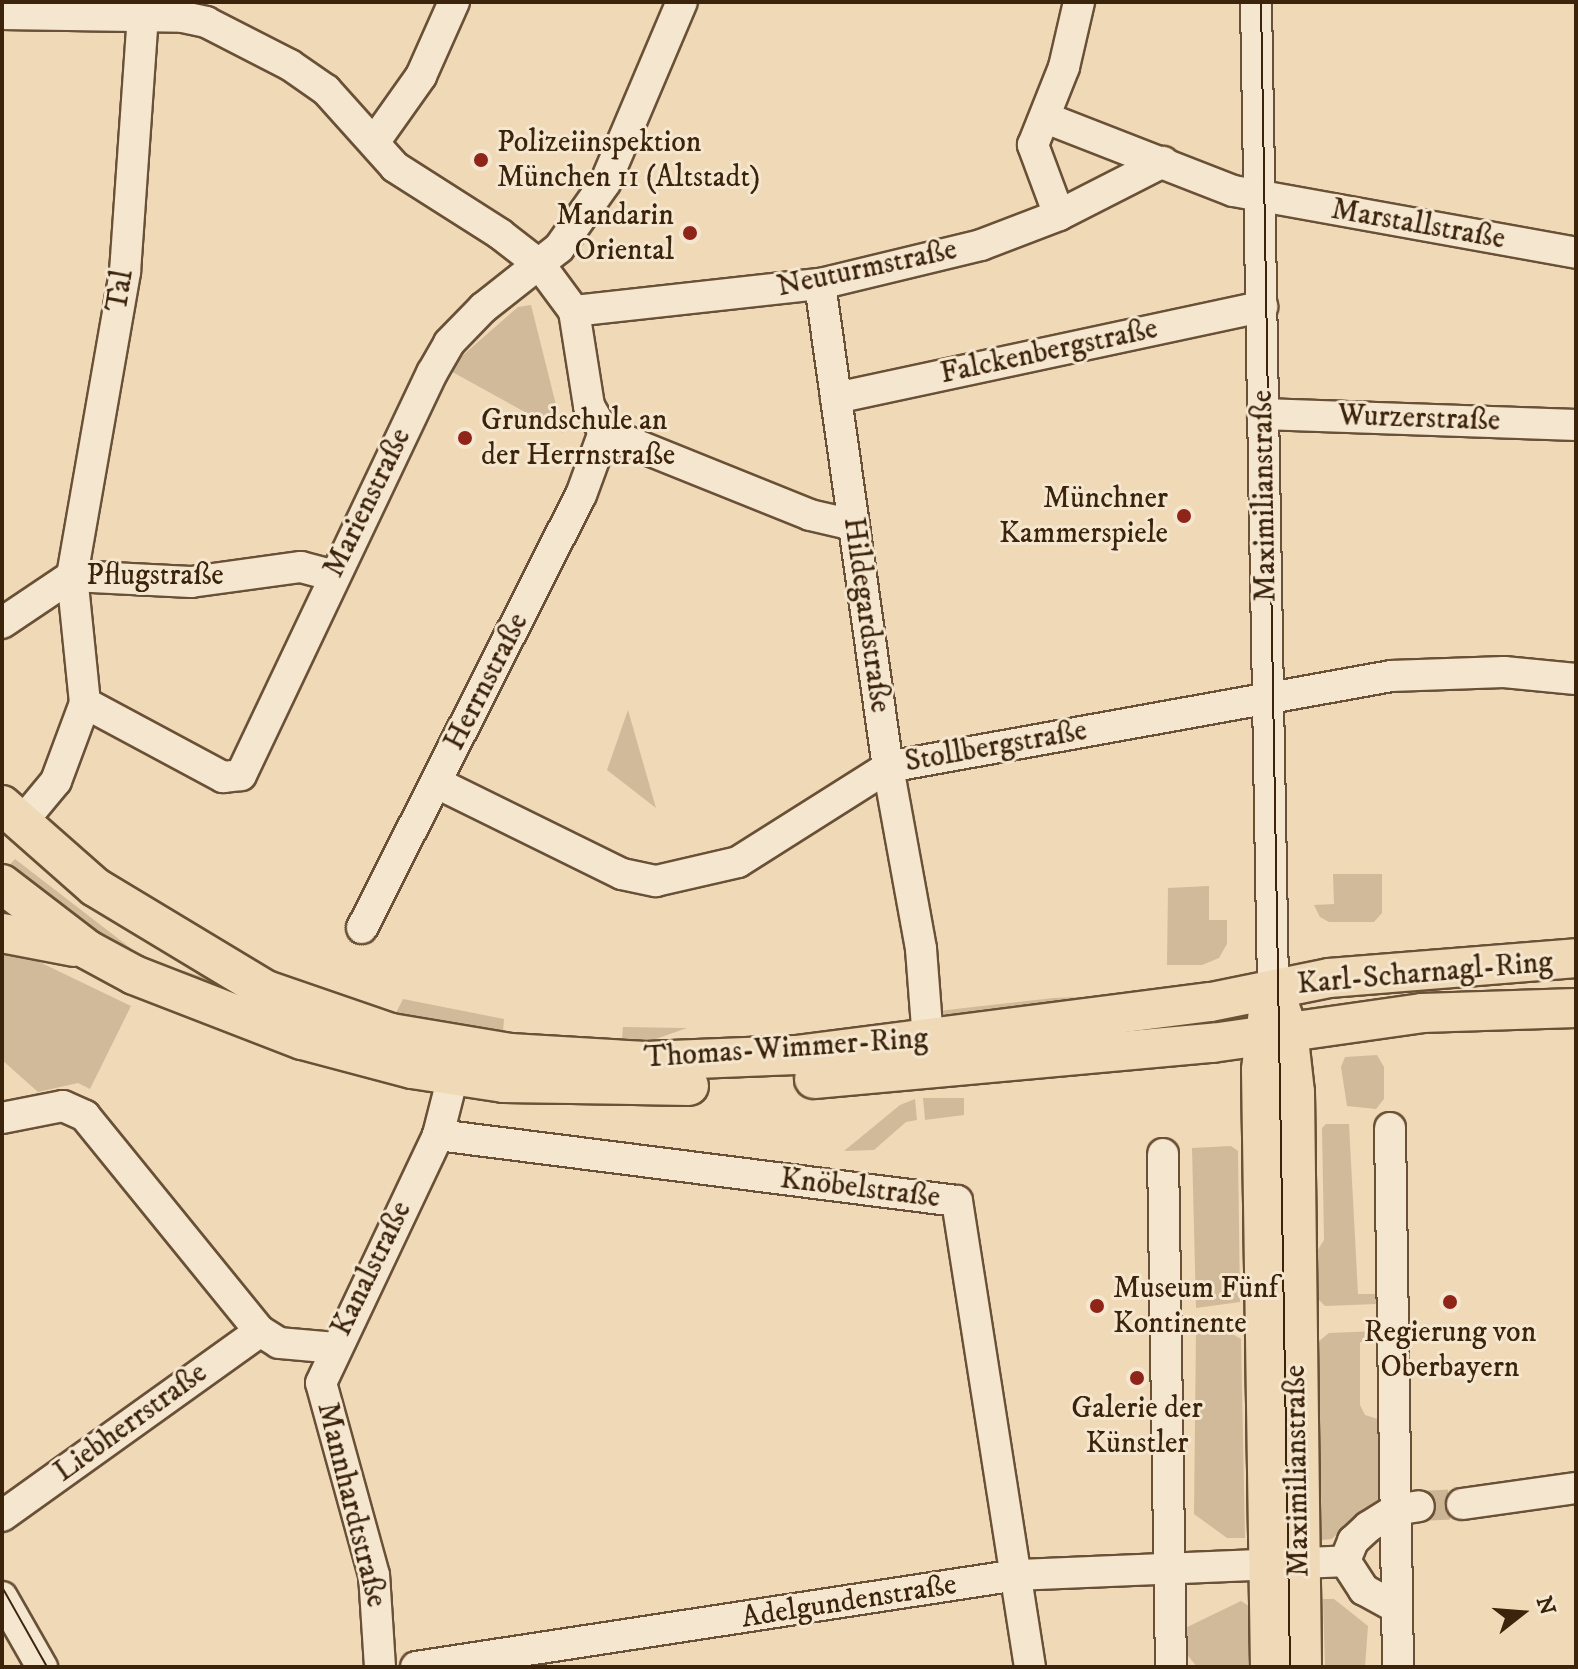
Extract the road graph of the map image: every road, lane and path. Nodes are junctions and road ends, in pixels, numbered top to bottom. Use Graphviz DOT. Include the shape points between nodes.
graph roads {
  1 [pos="454,2"];
  2 [pos="682,2"];
  3 [pos="1079,2"];
  4 [pos="1256,2"];
  5 [pos="144,8"];
  6 [pos="2,14"];
  7 [pos="1046,118"];
  8 [pos="375,141"];
  9 [pos="1163,162"];
  10 [pos="1259,196"];
  11 [pos="1059,215"];
  12 [pos="1576,253"];
  13 [pos="540,265"];
  14 [pos="820,284"];
  15 [pos="1262,307"];
  16 [pos="574,311"];
  17 [pos="836,398"];
  18 [pos="1263,414"];
  19 [pos="1576,425"];
  20 [pos="604,432"];
  21 [pos="853,525"];
  22 [pos="72,576"];
  23 [pos="334,576"];
  24 [pos="2,623"];
  25 [pos="1576,679"];
  26 [pos="1268,700"];
  27 [pos="85,703"];
  28 [pos="888,767"];
  29 [pos="437,783"];
  30 [pos="9,821"];
  31 [pos="2,884"];
  32 [pos="362,928"];
  33 [pos="2,933"];
  34 [pos="88,950"];
  35 [pos="1576,958"];
  36 [pos="232,970"];
  37 [pos="1273,989"];
  38 [pos="1576,1008"];
  39 [pos="214,1010"];
  40 [pos="1067,1019"];
  41 [pos="1275,1032"];
  42 [pos="928,1040"];
  43 [pos="1059,1056"];
  44 [pos="453,1076"];
  45 [pos="2,1118"];
  46 [pos="1390,1128"];
  47 [pos="438,1135"];
  48 [pos="1163,1154"];
  49 [pos="260,1331"];
  50 [pos="335,1348"];
  51 [pos="1576,1488"];
  52 [pos="1462,1504"];
  53 [pos="1407,1508"];
  54 [pos="2,1516"];
  55 [pos="1345,1561"];
  56 [pos="1285,1564"];
  57 [pos="1170,1568"];
  58 [pos="1017,1575"];
  59 [pos="2,1597"];
  60 [pos="1397,1608"];
  61 [pos="586,1655"];
  62 [pos="382,1666"];
  63 [pos="42,1667"];
  64 [pos="416,1667"];
  65 [pos="1030,1667"];
  66 [pos="1171,1667"];
  67 [pos="1270,1667"];
  68 [pos="1302,1667"];
  69 [pos="1398,1667"];
  1 -- 8 [label="street" via="421,76"];
  2 -- 13 [label="street, Marienstraße" via="605,183 559,248"];
  3 -- 7 [label="street"];
  4 -- 10 [label="street, Maximilianstraße"];
  5 -- 6 [label="street"];
  5 -- 8 [label="street" via="206,22 290,65 326,90"];
  5 -- 22 [label="street, Tal" via="125,272"];
  7 -- 9 [label="street, Marstallstraße"];
  7 -- 11 [label="street" via="1033,145"];
  8 -- 13 [label="street" via="395,167"];
  9 -- 10 [label="street, Marstallstraße"];
  9 -- 11 [label="street, Neuturmstraße"];
  10 -- 12 [label="street, Marstallstraße"];
  10 -- 15 [label="street, Maximilianstraße"];
  11 -- 14 [label="street, Neuturmstraße" via="981,245"];
  13 -- 16 [label="street"];
  13 -- 23 [label="street, Marienstraße" via="483,308 449,343"];
  14 -- 16 [label="street, Neuturmstraße"];
  14 -- 17 [label="street, Hildegardstraße"];
  15 -- 17 [label="street, Falckenbergstraße"];
  15 -- 18 [label="street, Maximilianstraße"];
  16 -- 20 [label="street" via="589,406"];
  17 -- 21 [label="street, Hildegardstraße"];
  18 -- 19 [label="street, Wurzerstraße"];
  18 -- 26 [label="street, Maximilianstraße"];
  20 -- 21 [label="street" via="810,515"];
  20 -- 29 [label="street, Herrnstraße" via="581,495"];
  21 -- 28 [label="street, Hildegardstraße"];
  22 -- 23 [label="street, Pflugstraße" via="191,582 301,567"];
  22 -- 24 [label="street"];
  22 -- 27 [label="street, Tal"];
  23 -- 27 [label="street, Marienstraße" via="241,775 223,777"];
  25 -- 26 [label="street, Stollbergstraße" via="1436,673"];
  26 -- 28 [label="street, Stollbergstraße"];
  26 -- 37 [label="street, Maximilianstraße"];
  27 -- 30 [label="street, Tal" via="56,781"];
  28 -- 29 [label="street, Stollbergstraße" via="738,862 656,881 622,874"];
  28 -- 42 [label="street, Hildegardstraße" via="921,949"];
  29 -- 32 [label="street, Herrnstraße"];
  30 -- 36 [label="main road, Thomas-Wimmer-Ring" via="95,887"];
  31 -- 34 [label="main road, Thomas-Wimmer-Ring"];
  33 -- 34 [label="main road"];
  34 -- 39 [label="main road, Thomas-Wimmer-Ring"];
  35 -- 37 [label="main road, Karl-Scharnagl-Ring" via="1329,978"];
  36 -- 39 [label="main road" via="234,997"];
  36 -- 42 [label="main road, Thomas-Wimmer-Ring" via="266,990 352,1023 510,1053 721,1060"];
  37 -- 40 [label="main road, Thomas-Wimmer-Ring"];
  37 -- 41 [label="main road, Maximilianstraße"];
  38 -- 41 [label="main road, Karl-Scharnagl-Ring" via="1422,1013"];
  39 -- 44 [label="main road, Thomas-Wimmer-Ring" via="336,1050"];
  40 -- 42 [label="main road, Thomas-Wimmer-Ring"];
  40 -- 43 [label="main road" via="1052,1042"];
  41 -- 43 [label="main road, Thomas-Wimmer-Ring"];
  41 -- 56 [label="main road, Maximilianstraße"];
  43 -- 44 [label="main road, Thomas-Wimmer-Ring" via="674,1087 561,1087"];
  44 -- 47 [label="street, Kanalstraße"];
  45 -- 49 [label="street" via="63,1106 79,1111"];
  46 -- 53 [label="street"];
  47 -- 50 [label="street, Kanalstraße"];
  47 -- 58 [label="street, Knöbelstraße" via="957,1201"];
  48 -- 57 [label="street"];
  49 -- 50 [label="street, Kanalstraße" via="279,1343"];
  49 -- 54 [label="street, Liebherrstraße"];
  50 -- 62 [label="street, Mannhardtstraße" via="321,1383 374,1575"];
  51 -- 52 [label="street"];
  53 -- 55 [label="street" via="1360,1534"];
  53 -- 60 [label="street"];
  55 -- 56 [label="street, Adelgundenstraße"];
  55 -- 60 [label="street" via="1368,1594"];
  56 -- 57 [label="street, Adelgundenstraße"];
  56 -- 67 [label="main road, Maximilianstraße"];
  56 -- 68 [label="main road, Maximilianstraße"];
  57 -- 58 [label="street, Adelgundenstraße"];
  57 -- 66 [label="street"];
  58 -- 61 [label="street, Adelgundenstraße"];
  58 -- 65 [label="street, Knöbelstraße"];
  59 -- 63 [label="street"];
  60 -- 69 [label="street"];
  61 -- 64 [label="street, Adelgundenstraße"];
}
